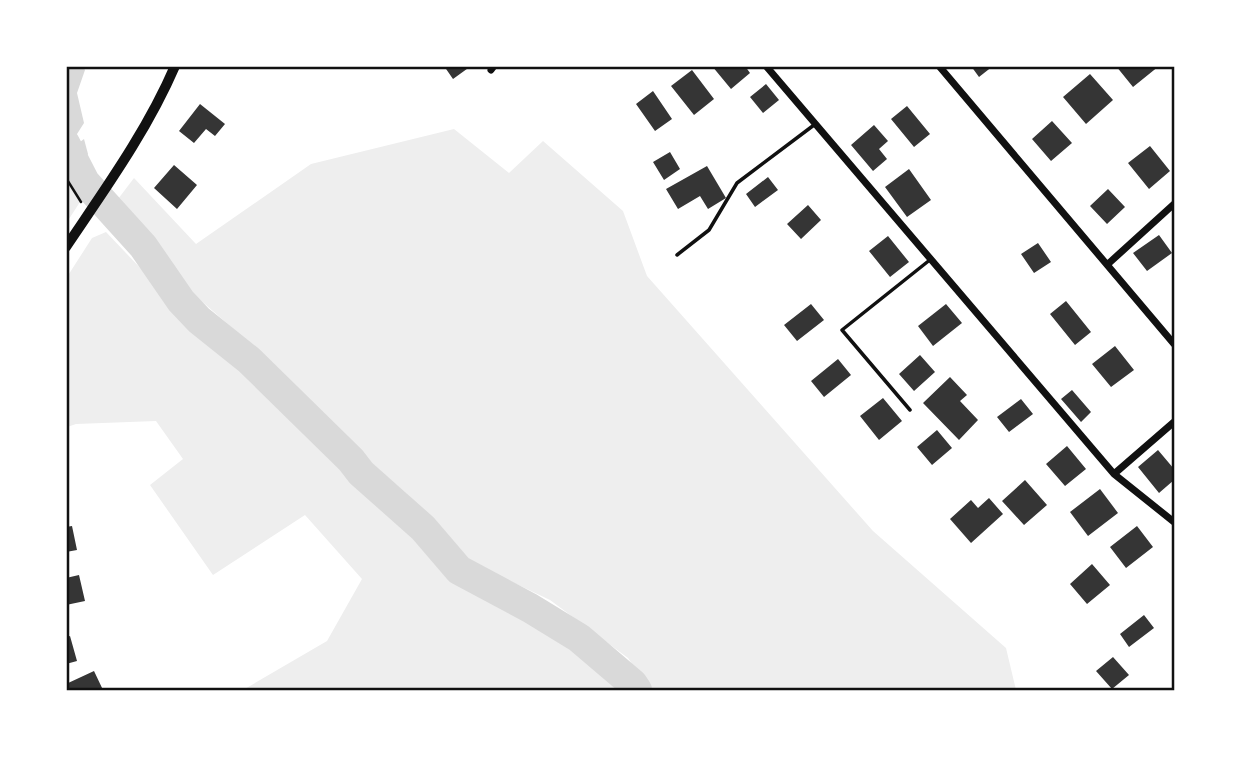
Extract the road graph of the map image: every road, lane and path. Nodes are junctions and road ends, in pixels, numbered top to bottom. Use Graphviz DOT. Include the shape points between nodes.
graph roads {
  1 [pos="175,66"];
  2 [pos="766,66"];
  3 [pos="939,66"];
  4 [pos="814,125"];
  5 [pos="66,178"];
  6 [pos="82,204"];
  7 [pos="1174,204"];
  8 [pos="66,247"];
  9 [pos="677,255"];
  10 [pos="930,259"];
  11 [pos="1108,264"];
  12 [pos="1174,344"];
  13 [pos="910,410"];
  14 [pos="1174,422"];
  15 [pos="1114,474"];
  16 [pos="1174,522"];
  1 -- 8 [label="main road" via="162,97"];
  2 -- 4 [label="street"];
  3 -- 11 [label="street"];
  4 -- 9 [label="lane" via="737,183 709,230"];
  4 -- 10 [label="street"];
  5 -- 6 [label="path"];
  7 -- 11 [label="street"];
  10 -- 13 [label="lane" via="842,330"];
  10 -- 15 [label="street"];
  11 -- 12 [label="street"];
  14 -- 15 [label="street"];
  15 -- 16 [label="street"];
}
